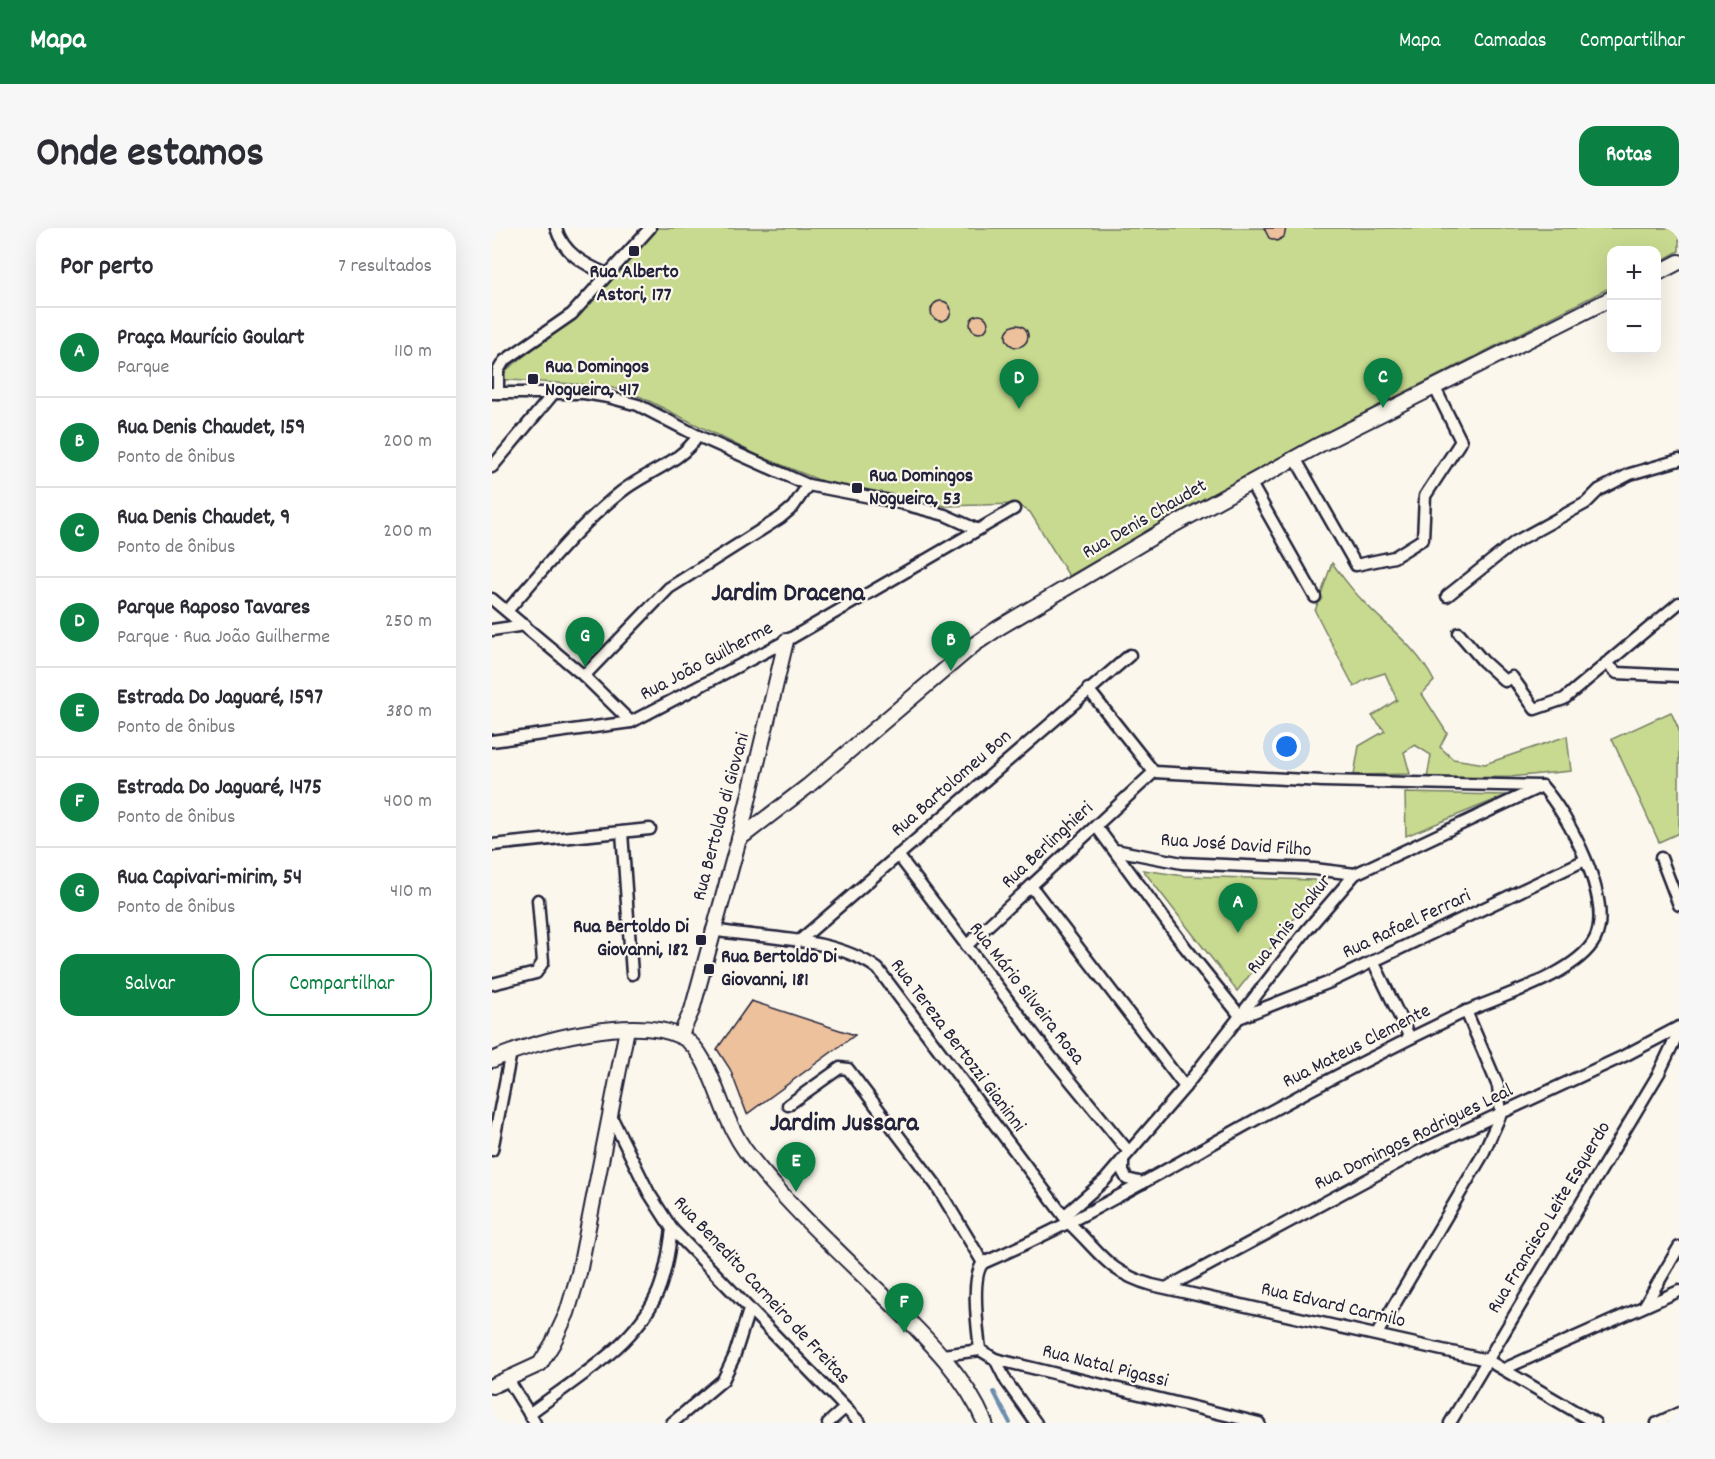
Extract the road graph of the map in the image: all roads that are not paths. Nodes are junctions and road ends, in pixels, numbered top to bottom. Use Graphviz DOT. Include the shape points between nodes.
graph roads {
  1 [pos="556,228"];
  2 [pos="650,228"];
  3 [pos="1679,262"];
  4 [pos="1661,271"];
  5 [pos="607,274"];
  6 [pos="1607,300"];
  7 [pos="1435,387"];
  8 [pos="495,393"];
  9 [pos="554,394"];
  10 [pos="698,436"];
  11 [pos="1295,458"];
  12 [pos="1679,460"];
  13 [pos="492,467"];
  14 [pos="1250,482"];
  15 [pos="808,485"];
  16 [pos="1014,509"];
  17 [pos="976,529"];
  18 [pos="1447,596"];
  19 [pos="1315,597"];
  20 [pos="492,599"];
  21 [pos="1679,603"];
  22 [pos="507,611"];
  23 [pos="525,626"];
  24 [pos="492,630"];
  25 [pos="1459,633"];
  26 [pos="786,641"];
  27 [pos="1130,655"];
  28 [pos="1606,663"];
  29 [pos="585,676"];
  30 [pos="1679,676"];
  31 [pos="1088,689"];
  32 [pos="632,722"];
  33 [pos="492,741"];
  34 [pos="1154,772"];
  35 [pos="1542,786"];
  36 [pos="1096,825"];
  37 [pos="650,829"];
  38 [pos="622,832"];
  39 [pos="739,839"];
  40 [pos="492,845"];
  41 [pos="1115,850"];
  42 [pos="898,855"];
  43 [pos="1661,858"];
  44 [pos="1585,860"];
  45 [pos="1355,874"];
  46 [pos="1031,886"];
  47 [pos="538,900"];
  48 [pos="1679,905"];
  49 [pos="712,930"];
  50 [pos="798,942"];
  51 [pos="966,946"];
  52 [pos="1373,961"];
  53 [pos="632,974"];
  54 [pos="492,984"];
  55 [pos="1466,1011"];
  56 [pos="1241,1017"];
  57 [pos="1679,1027"];
  58 [pos="627,1029"];
  59 [pos="1679,1031"];
  60 [pos="680,1036"];
  61 [pos="1410,1038"];
  62 [pos="511,1052"];
  63 [pos="492,1060"];
  64 [pos="1185,1087"];
  65 [pos="788,1105"];
  66 [pos="610,1114"];
  67 [pos="1501,1114"];
  68 [pos="492,1150"];
  69 [pos="1126,1155"];
  70 [pos="1144,1183"];
  71 [pos="1067,1219"];
  72 [pos="672,1229"];
  73 [pos="1679,1248"];
  74 [pos="983,1263"];
  75 [pos="1168,1287"];
  76 [pos="1679,1291"];
  77 [pos="1644,1305"];
  78 [pos="748,1310"];
  79 [pos="1377,1334"];
  80 [pos="980,1350"];
  81 [pos="943,1355"];
  82 [pos="995,1359"];
  83 [pos="1487,1360"];
  84 [pos="1504,1369"];
  85 [pos="507,1378"];
  86 [pos="492,1386"];
  87 [pos="844,1408"];
  88 [pos="1679,1413"];
  89 [pos="532,1418"];
  90 [pos="672,1423"];
  91 [pos="828,1423"];
  92 [pos="860,1423"];
  93 [pos="986,1423"];
  94 [pos="1036,1423"];
  95 [pos="1259,1423"];
  96 [pos="1450,1423"];
  97 [pos="1595,1423"];
  98 [pos="1657,1423"];
  1 -- 5 [label="street" via="561,242 574,256"];
  2 -- 5 [label="street"];
  3 -- 4 [label="street"];
  5 -- 8 [label="street" via="572,314 504,361 498,371"];
  6 -- 7 [label="street, Rua Denis Chaudet"];
  7 -- 11 [label="street, Rua Denis Chaudet"];
  7 -- 11 [label="street" via="1461,441 1425,496 1423,539 1394,556 1356,565"];
  8 -- 9 [label="street"];
  9 -- 10 [label="street" via="584,393 638,405"];
  9 -- 13 [label="street"];
  10 -- 15 [label="street"];
  10 -- 22 [label="street" via="688,450 623,491 595,514"];
  11 -- 14 [label="street, Rua Denis Chaudet"];
  12 -- 18 [label="street" via="1630,474 1599,490 1586,503 1515,542"];
  14 -- 19 [label="street"];
  14 -- 39 [label="street, Rua Denis Chaudet" via="975,644 808,786"];
  15 -- 17 [label="street" via="945,515"];
  15 -- 29 [label="street" via="794,507 780,518 669,588"];
  16 -- 17 [label="street, Rua João Guilherme"];
  17 -- 26 [label="street, Rua João Guilherme"];
  20 -- 22 [label="street"];
  21 -- 28 [label="street"];
  22 -- 23 [label="street"];
  23 -- 24 [label="street"];
  23 -- 29 [label="street"];
  25 -- 28 [label="street" via="1505,681 1512,677 1535,709 1564,699"];
  26 -- 32 [label="street, Rua João Guilherme"];
  26 -- 39 [label="street, Rua Bertoldo di Giovani"];
  27 -- 31 [label="street, Rua Bartolomeu Bon"];
  28 -- 30 [label="street" via="1617,673"];
  29 -- 32 [label="street"];
  31 -- 34 [label="street"];
  31 -- 42 [label="street, Rua Bartolomeu Bon"];
  32 -- 33 [label="street, Rua João Guilherme"];
  34 -- 35 [label="street"];
  34 -- 36 [label="street, Rua Berlinghieri"];
  35 -- 44 [label="street, Rua Mateus Clemente" via="1556,804"];
  35 -- 45 [label="street, Rua Anis Chakur"];
  36 -- 41 [label="street"];
  36 -- 46 [label="street, Rua Berlinghieri"];
  37 -- 38 [label="street"];
  38 -- 40 [label="street"];
  38 -- 53 [label="street"];
  39 -- 49 [label="street, Rua Bertoldo di Giovani"];
  41 -- 45 [label="street, Rua José David Filho" via="1182,863"];
  41 -- 56 [label="street" via="1210,981"];
  42 -- 50 [label="street, Rua Bartolomeu Bon"];
  42 -- 51 [label="street, Rua Mário Silveira Rosa"];
  43 -- 48 [label="street"];
  44 -- 52 [label="street, Rua Rafael Ferrari"];
  44 -- 55 [label="street, Rua Mateus Clemente" via="1599,903 1598,930 1591,945 1556,972"];
  45 -- 56 [label="street, Rua Anis Chakur" via="1299,939"];
  46 -- 51 [label="street, Rua Berlinghieri"];
  46 -- 64 [label="street"];
  47 -- 54 [label="street" via="543,962 540,968 536,973"];
  49 -- 50 [label="street, Rua Tereza Bertozzi Gianinni"];
  49 -- 60 [label="street, Rua Bertoldo di Giovani" via="692,1010"];
  50 -- 71 [label="street, Rua Tereza Bertozzi Gianinni" via="856,957 878,969"];
  51 -- 69 [label="street, Rua Mário Silveira Rosa"];
  52 -- 56 [label="street, Rua Rafael Ferrari"];
  52 -- 61 [label="street"];
  55 -- 61 [label="street, Rua Mateus Clemente"];
  55 -- 67 [label="street" via="1498,1086"];
  56 -- 64 [label="street, Rua Anis Chakur"];
  57 -- 67 [label="street, Rua Domingos Rodrigues Leal"];
  58 -- 60 [label="street" via="660,1030"];
  58 -- 62 [label="street" via="565,1037"];
  58 -- 66 [label="street"];
  59 -- 83 [label="street, Rua Francisco Leite Esquerdo" via="1659,1073"];
  60 -- 81 [label="street" via="698,1053 751,1158"];
  61 -- 70 [label="street, Rua Mateus Clemente"];
  62 -- 63 [label="street"];
  62 -- 68 [label="street"];
  64 -- 69 [label="street, Rua Anis Chakur"];
  65 -- 74 [label="street" via="840,1068 848,1069 936,1185"];
  66 -- 72 [label="street, Rua Benedito Carneiro de Freitas" via="649,1193"];
  66 -- 85 [label="street" via="579,1273 567,1313 540,1364"];
  67 -- 75 [label="street, Rua Domingos Rodrigues Leal" via="1422,1150"];
  67 -- 79 [label="street" via="1482,1156"];
  69 -- 70 [label="street" via="1123,1172 1127,1179"];
  69 -- 71 [label="street, Rua Anis Chakur"];
  70 -- 71 [label="street, Rua Mateus Clemente"];
  71 -- 74 [label="street, Rua Mateus Clemente"];
  71 -- 75 [label="street, Rua Edvard Carmilo" via="1114,1270 1138,1281"];
  72 -- 78 [label="street, Rua Benedito Carneiro de Freitas"];
  72 -- 89 [label="street" via="661,1283 641,1322"];
  73 -- 77 [label="street"];
  74 -- 80 [label="street" via="978,1270 976,1294"];
  75 -- 79 [label="street, Rua Edvard Carmilo"];
  76 -- 77 [label="street"];
  77 -- 84 [label="street"];
  78 -- 87 [label="street, Rua Benedito Carneiro de Freitas"];
  78 -- 90 [label="street" via="723,1380"];
  79 -- 83 [label="street, Rua Edvard Carmilo"];
  80 -- 81 [label="street"];
  80 -- 82 [label="street, Rua Natal Pigassi"];
  81 -- 93 [label="street"];
  82 -- 94 [label="street"];
  82 -- 95 [label="street, Rua Natal Pigassi"];
  83 -- 84 [label="street, Rua Edvard Carmilo"];
  83 -- 96 [label="street, Rua Francisco Leite Esquerdo"];
  84 -- 97 [label="street, Rua Edvard Carmilo"];
  85 -- 86 [label="street"];
  85 -- 89 [label="street"];
  87 -- 91 [label="street"];
  87 -- 92 [label="street, Rua Benedito Carneiro de Freitas"];
  88 -- 98 [label="street"];
}
